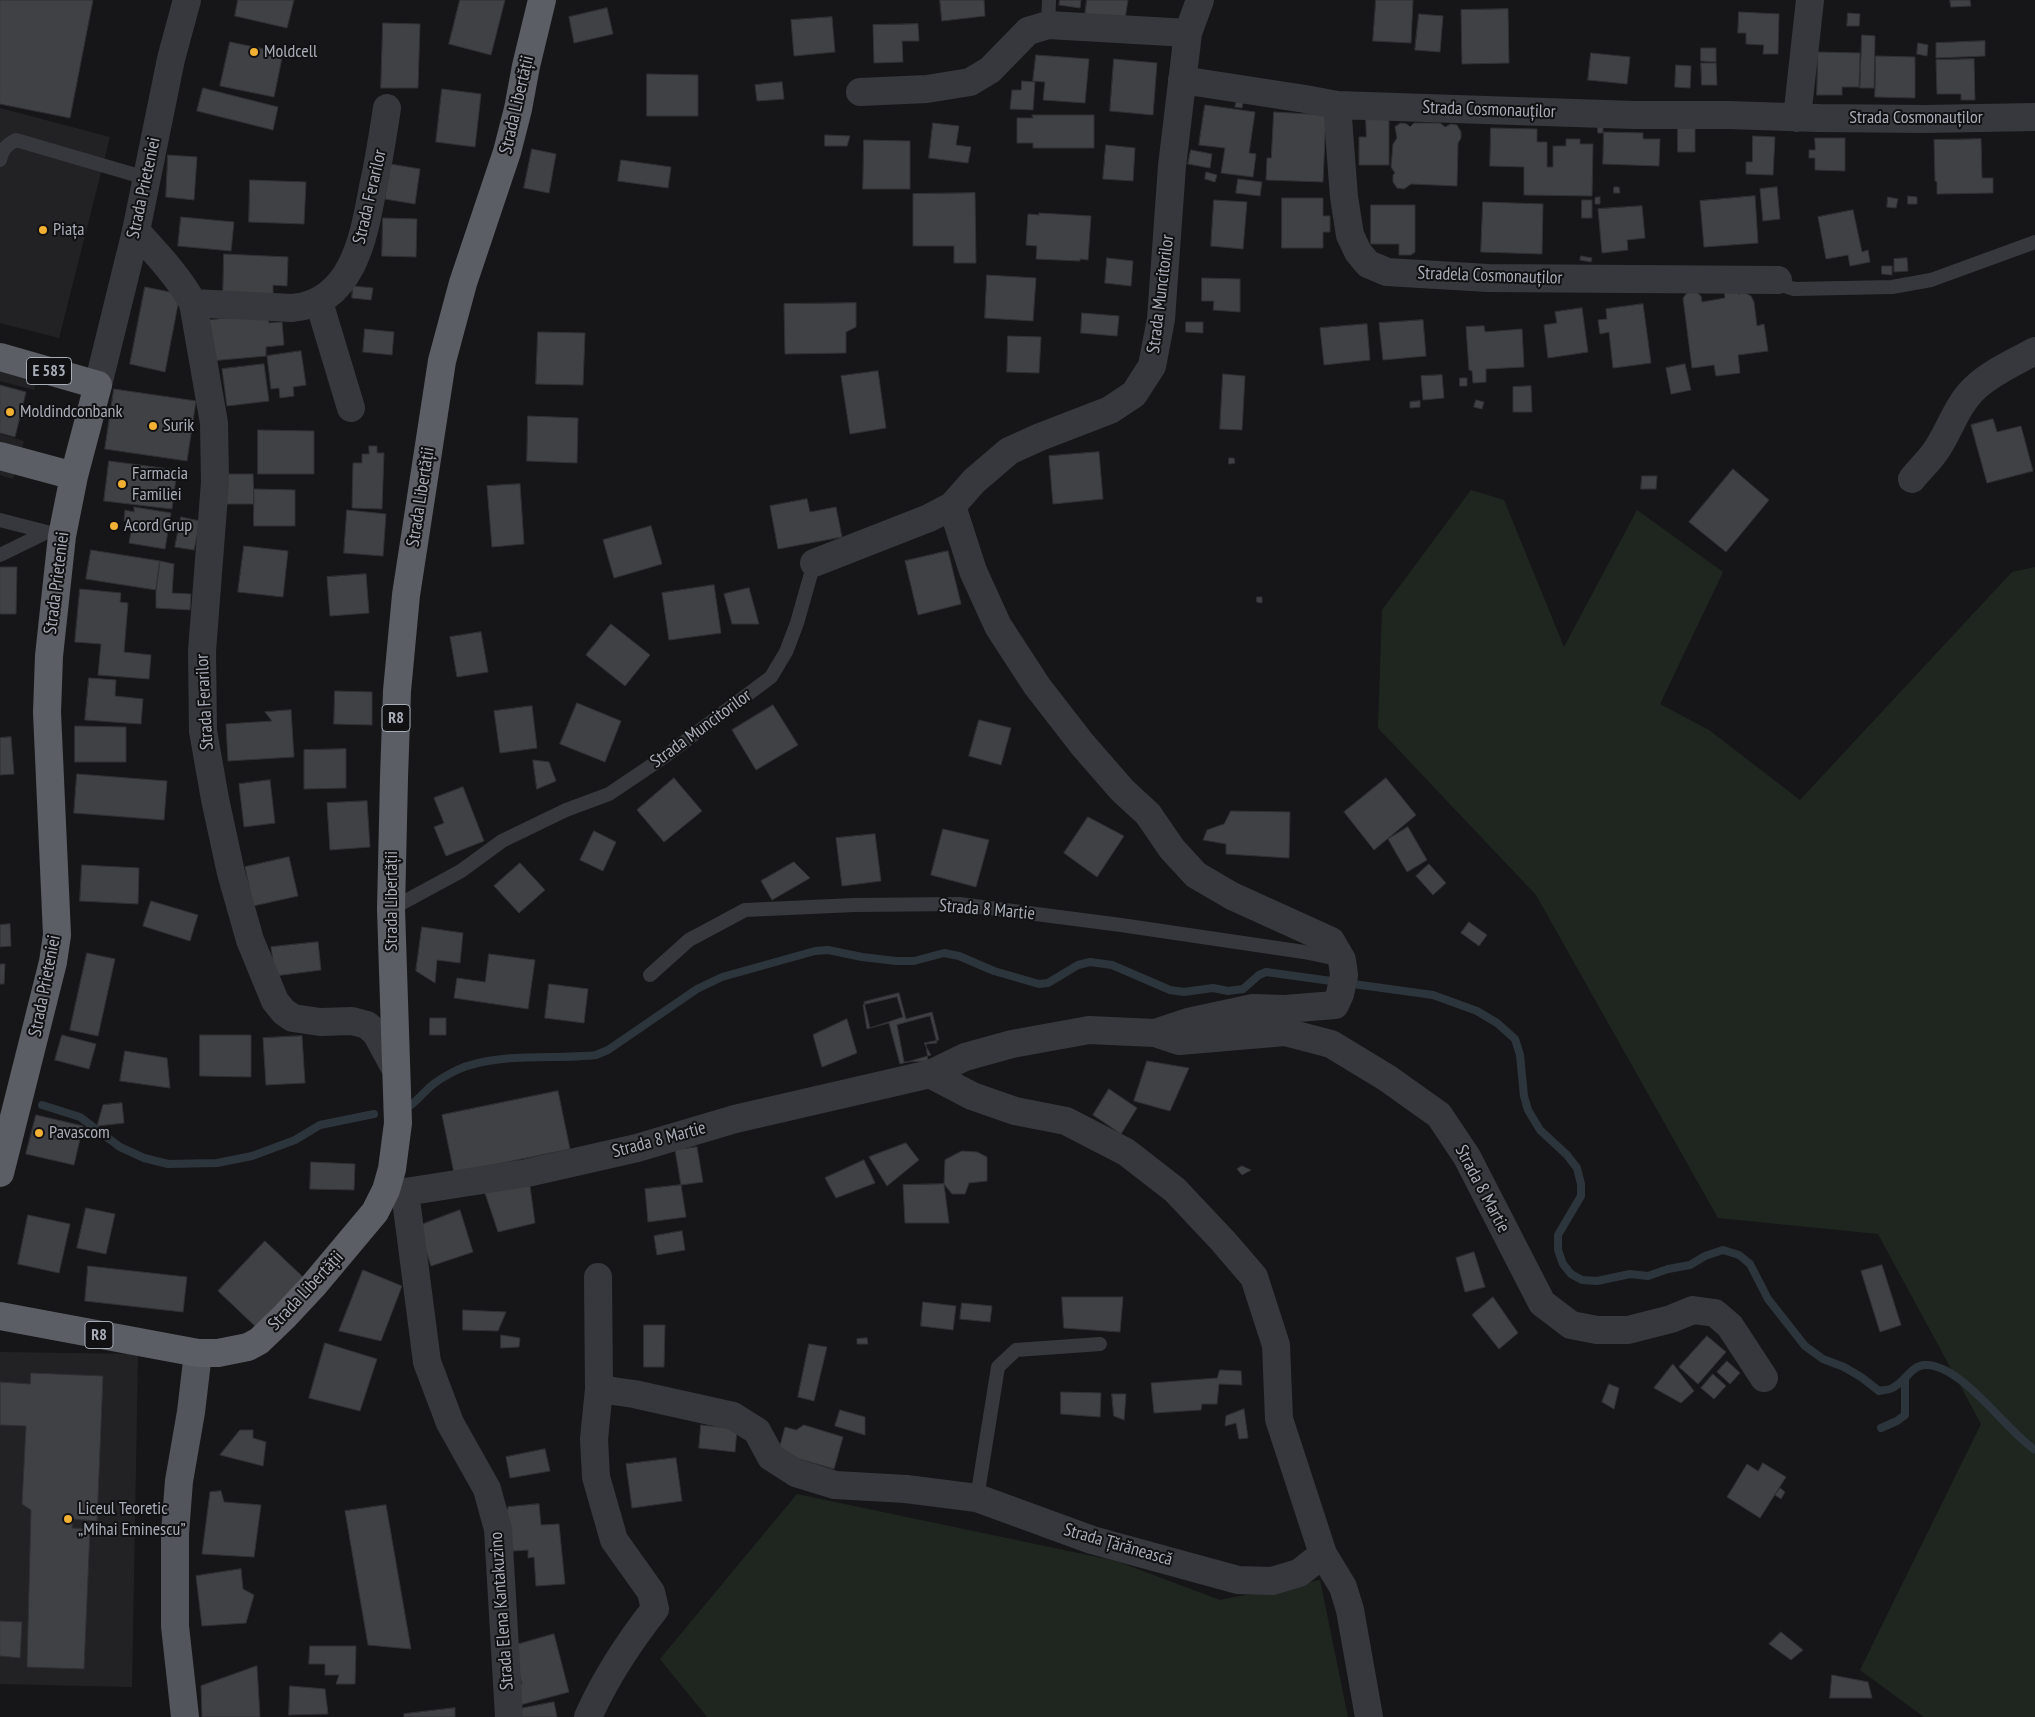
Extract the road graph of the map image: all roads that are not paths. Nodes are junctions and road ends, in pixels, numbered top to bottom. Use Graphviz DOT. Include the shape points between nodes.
graph roads {
  1 [pos="187,0"];
  2 [pos="542,0"];
  3 [pos="1200,0"];
  4 [pos="1810,0"];
  5 [pos="1049,13"];
  6 [pos="1188,33"];
  7 [pos="1182,80"];
  8 [pos="860,92"];
  9 [pos="1337,105"];
  10 [pos="387,108"];
  11 [pos="2035,117"];
  12 [pos="1797,118"];
  13 [pos="0,160"];
  14 [pos="146,178"];
  15 [pos="136,231"];
  16 [pos="2035,242"];
  17 [pos="1778,280"];
  18 [pos="319,302"];
  19 [pos="193,303"];
  20 [pos="2035,351"];
  21 [pos="0,357"];
  22 [pos="98,385"];
  23 [pos="351,408"];
  24 [pos="0,456"];
  25 [pos="74,476"];
  26 [pos="1912,479"];
  27 [pos="952,506"];
  28 [pos="0,520"];
  29 [pos="53,534"];
  30 [pos="0,555"];
  31 [pos="814,563"];
  32 [pos="391,908"];
  33 [pos="650,975"];
  34 [pos="1342,976"];
  35 [pos="1155,1033"];
  36 [pos="395,1068"];
  37 [pos="930,1074"];
  38 [pos="0,1173"];
  39 [pos="395,1191"];
  40 [pos="598,1277"];
  41 [pos="0,1316"];
  42 [pos="1100,1344"];
  43 [pos="198,1353"];
  44 [pos="1764,1378"];
  45 [pos="600,1389"];
  46 [pos="977,1498"];
  47 [pos="1324,1554"];
  48 [pos="185,1717"];
  49 [pos="509,1717"];
  50 [pos="588,1717"];
  51 [pos="1369,1717"];
  1 -- 14 [label="street, Strada Prieteniei"];
  2 -- 32 [label="highway, Strada Libertății / R8" via="509,144 453,317 436,394 400,642"];
  3 -- 6 [label="street, Strada Muncitorilor"];
  4 -- 12 [label="street"];
  5 -- 6 [label="street"];
  5 -- 8 [label="street" via="990,70 970,82 927,89"];
  6 -- 7 [label="street, Strada Muncitorilor"];
  7 -- 9 [label="street, Strada Cosmonauților"];
  7 -- 27 [label="street, Strada Muncitorilor" via="1161,319 1152,366 1134,394 1110,410 1009,451 974,481"];
  9 -- 12 [label="street, Strada Cosmonauților"];
  9 -- 17 [label="street, Stradela Cosmonauților" via="1350,235 1368,264 1387,272 1497,278"];
  10 -- 18 [label="street, Strada Ferarilor" via="366,230 352,265 339,284"];
  11 -- 12 [label="street, Strada Cosmonauților"];
  13 -- 14 [label="lane" via="8,144 16,140"];
  14 -- 15 [label="street, Strada Prieteniei"];
  15 -- 19 [label="street, Strada Ferarilor" via="184,286"];
  15 -- 22 [label="street, Strada Prieteniei"];
  16 -- 17 [label="lane" via="1938,278 1908,285 1794,289"];
  18 -- 19 [label="street, Strada Ferarilor" via="306,307 276,308"];
  18 -- 23 [label="street"];
  19 -- 36 [label="street, Strada Ferarilor" via="214,423 216,482 202,651 203,731 232,873 250,940 275,1002 293,1018 320,1022 352,1021 367,1025 376,1033"];
  20 -- 26 [label="street" via="1976,387 1959,406 1934,453"];
  21 -- 22 [label="highway, E 583"];
  22 -- 25 [label="highway, Strada Prieteniei"];
  24 -- 25 [label="highway"];
  25 -- 29 [label="highway, Strada Prieteniei"];
  27 -- 31 [label="street, Strada Muncitorilor"];
  27 -- 34 [label="street" via="973,572 998,626 1037,686 1082,744 1148,814 1172,849 1196,875 1232,896 1331,941"];
  28 -- 29 [label="lane"];
  29 -- 30 [label="lane"];
  29 -- 38 [label="highway, Strada Prieteniei" via="47,712 57,934 53,962"];
  31 -- 32 [label="lane, Strada Muncitorilor" via="795,630 771,677 609,794 566,810 502,841 461,871"];
  32 -- 36 [label="highway, Strada Libertății / R8"];
  33 -- 34 [label="lane, Strada 8 Martie" via="689,940 745,910 959,904 1304,952"];
  34 -- 35 [label="street, Strada 8 Martie" via="1334,1005 1253,1008 1188,1022"];
  35 -- 37 [label="street, Strada 8 Martie" via="1089,1030 1022,1042 965,1057"];
  35 -- 44 [label="street, Strada 8 Martie" via="1179,1041 1284,1032 1331,1044 1439,1115 1467,1157 1542,1303 1571,1325 1597,1330 1628,1330 1693,1310 1715,1313 1730,1326"];
  36 -- 39 [label="highway, Strada Libertății / R8" via="397,1133 392,1169"];
  37 -- 39 [label="street, Strada 8 Martie" via="735,1119 637,1148 536,1171"];
  37 -- 47 [label="street" via="972,1096 1015,1111 1066,1121 1126,1152 1175,1190 1254,1277 1276,1344 1279,1419"];
  39 -- 43 [label="highway, Strada Libertății / R8" via="308,1292 259,1340 234,1351"];
  39 -- 49 [label="street, Strada Elena Kantakuzino" via="427,1362 450,1423 487,1489 498,1528"];
  40 -- 45 [label="street"];
  41 -- 43 [label="highway, R8"];
  42 -- 46 [label="lane" via="1016,1350 998,1367"];
  43 -- 48 [label="main road" via="179,1481 175,1533 176,1626"];
  45 -- 46 [label="street, Strada Țărănească" via="733,1416 757,1431 771,1457 796,1473 835,1485"];
  45 -- 50 [label="street" via="594,1439 596,1477 614,1540 651,1592 655,1609 638,1630 596,1698"];
  46 -- 47 [label="street, Strada Țărănească" via="1092,1540 1238,1580 1272,1581 1299,1573"];
  47 -- 51 [label="street" via="1343,1587 1350,1610"];
}
